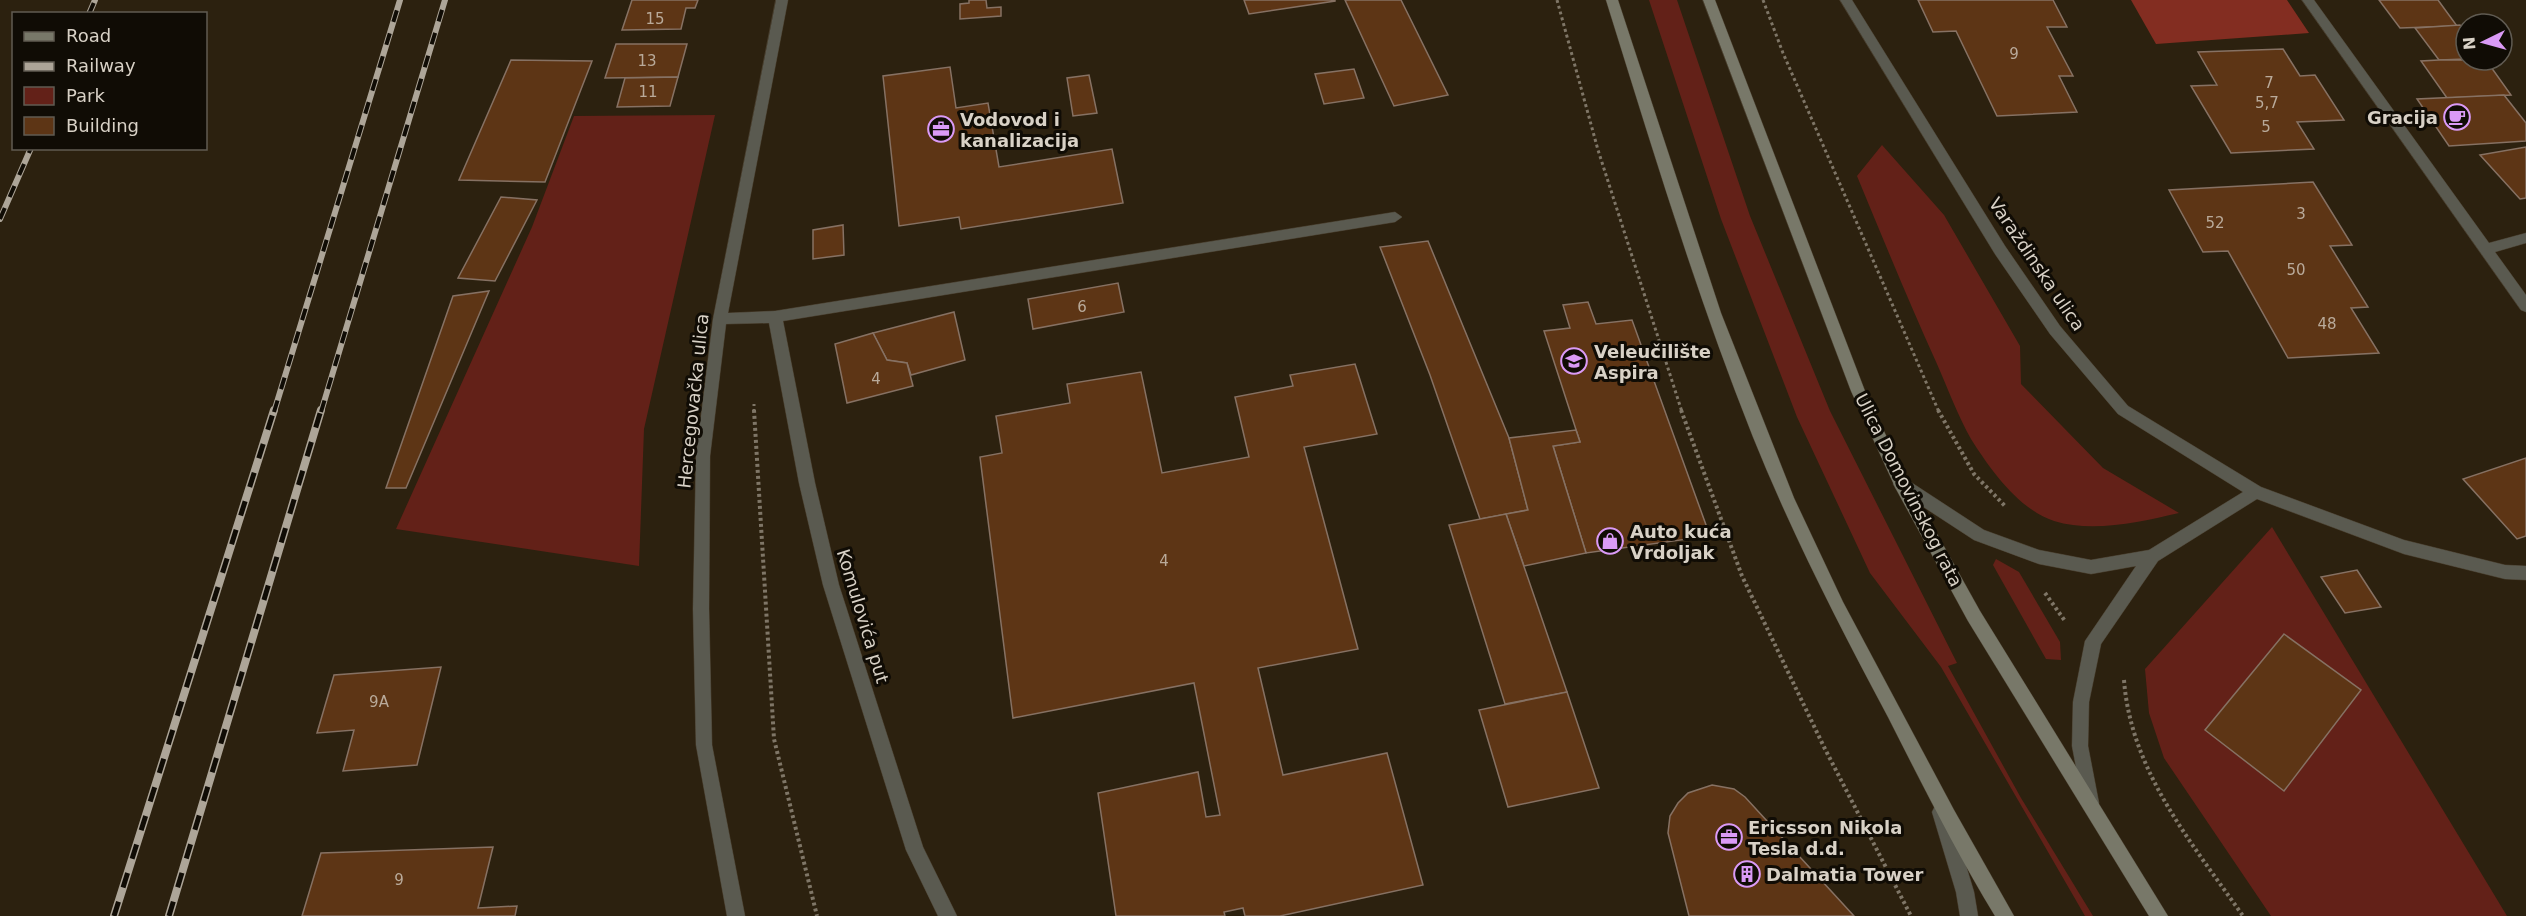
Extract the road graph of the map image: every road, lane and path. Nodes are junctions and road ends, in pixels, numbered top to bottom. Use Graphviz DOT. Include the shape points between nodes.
graph roads {
  1 [pos="782,0"];
  2 [pos="1557,0"];
  3 [pos="1612,0"];
  4 [pos="1709,0"];
  5 [pos="1763,0"];
  6 [pos="1846,0"];
  7 [pos="2308,0"];
  8 [pos="1395,217"];
  9 [pos="2526,238"];
  10 [pos="2484,250"];
  11 [pos="2526,306"];
  12 [pos="776,317"];
  13 [pos="720,319"];
  14 [pos="1901,484"];
  15 [pos="2256,492"];
  16 [pos="2012,513"];
  17 [pos="2152,556"];
  18 [pos="2526,573"];
  19 [pos="2041,587"];
  20 [pos="2067,624"];
  21 [pos="2124,670"];
  22 [pos="1934,789"];
  23 [pos="2091,808"];
  24 [pos="736,916"];
  25 [pos="948,916"];
  26 [pos="1911,916"];
  27 [pos="1969,916"];
  28 [pos="2005,916"];
  29 [pos="2159,916"];
  30 [pos="2242,916"];
  1 -- 13 [label="street, Hercegovačka ulica"];
  2 -- 26 [label="path" via="1598,150 1666,369 1742,576"];
  3 -- 22 [label="main road" via="1677,206 1732,362 1786,498 1825,583"];
  4 -- 14 [label="main road, Ulica Domovinskog rata" via="1858,391"];
  5 -- 16 [label="path" via="1899,325 1943,420 1974,474"];
  6 -- 15 [label="street, Varaždinska ulica" via="1994,240 2055,330 2123,410"];
  7 -- 10 [label="street"];
  8 -- 12 [label="street"];
  9 -- 10 [label="street"];
  10 -- 11 [label="street"];
  12 -- 13 [label="street"];
  12 -- 25 [label="street, Komulovića put" via="807,483 831,585 915,850"];
  13 -- 24 [label="street, Hercegovačka ulica" via="703,456 704,745"];
  14 -- 17 [label="street" via="1979,535 2039,557 2091,567"];
  14 -- 23 [label="main road, Ulica Domovinskog rata" via="1974,616"];
  15 -- 17 [label="street"];
  15 -- 18 [label="street, Varaždinska ulica" via="2404,547 2505,572"];
  17 -- 23 [label="street" via="2093,641 2080,702 2080,746"];
  19 -- 20 [label="path"];
  21 -- 30 [label="path" via="2123,701 2135,745 2172,812"];
  22 -- 27 [label="street"];
  22 -- 28 [label="main road"];
  23 -- 29 [label="main road, Ulica Domovinskog rata"];
}
